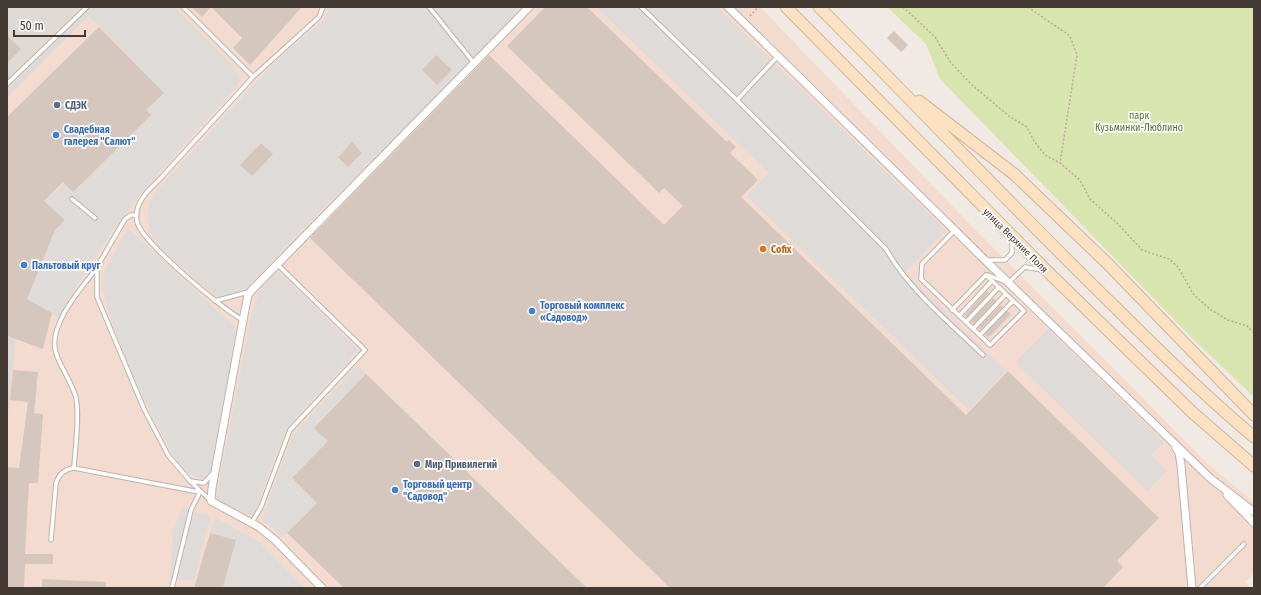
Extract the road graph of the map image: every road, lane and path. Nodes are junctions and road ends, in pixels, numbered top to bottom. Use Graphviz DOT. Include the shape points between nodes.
graph roads {
  1 [pos="87,7"];
  2 [pos="183,7"];
  3 [pos="323,7"];
  4 [pos="429,7"];
  5 [pos="529,7"];
  6 [pos="641,7"];
  7 [pos="728,7"];
  8 [pos="758,7"];
  9 [pos="786,7"];
  10 [pos="819,7"];
  11 [pos="903,7"];
  12 [pos="1028,7"];
  13 [pos="744,23"];
  14 [pos="778,56"];
  15 [pos="474,63"];
  16 [pos="253,77"];
  17 [pos="890,79"];
  18 [pos="7,84"];
  19 [pos="738,100"];
  20 [pos="1060,163"];
  21 [pos="72,200"];
  22 [pos="137,214"];
  23 [pos="95,218"];
  24 [pos="954,230"];
  25 [pos="1012,237"];
  26 [pos="984,260"];
  27 [pos="277,264"];
  28 [pos="97,267"];
  29 [pos="1047,271"];
  30 [pos="986,275"];
  31 [pos="992,281"];
  32 [pos="1008,283"];
  33 [pos="999,288"];
  34 [pos="252,290"];
  35 [pos="1006,294"];
  36 [pos="215,301"];
  37 [pos="1013,301"];
  38 [pos="952,310"];
  39 [pos="959,316"];
  40 [pos="243,320"];
  41 [pos="966,322"];
  42 [pos="973,329"];
  43 [pos="1254,333"];
  44 [pos="980,335"];
  45 [pos="983,355"];
  46 [pos="1254,415"];
  47 [pos="1254,437"];
  48 [pos="1172,440"];
  49 [pos="1254,466"];
  50 [pos="74,468"];
  51 [pos="216,469"];
  52 [pos="1210,478"];
  53 [pos="190,481"];
  54 [pos="200,492"];
  55 [pos="211,501"];
  56 [pos="1254,512"];
  57 [pos="252,522"];
  58 [pos="1254,524"];
  59 [pos="51,540"];
  60 [pos="1244,544"];
  61 [pos="172,588"];
  62 [pos="322,588"];
  63 [pos="1192,588"];
  64 [pos="1200,588"];
  1 -- 18 [label="lane"];
  2 -- 16 [label="lane"];
  3 -- 16 [label="lane" via="319,17"];
  4 -- 15 [label="lane"];
  5 -- 15 [label="street"];
  6 -- 19 [label="lane"];
  7 -- 13 [label="street"];
  8 -- 13 [label="path"];
  9 -- 25 [label="main road, улица Верхние Поля"];
  10 -- 17 [label="main road, улица Верхние Поля"];
  11 -- 20 [label="path" via="935,37 951,63 972,85 1009,116 1027,127 1045,155"];
  12 -- 20 [label="path" via="1070,36 1077,55"];
  13 -- 14 [label="street"];
  14 -- 19 [label="lane"];
  14 -- 24 [label="street"];
  15 -- 27 [label="street"];
  16 -- 22 [label="lane" via="145,193"];
  17 -- 46 [label="main road" via="1014,174 1107,263"];
  17 -- 47 [label="main road, улица Верхние Поля" via="1026,221 1206,397"];
  19 -- 45 [label="lane" via="886,249 898,270 926,301"];
  20 -- 43 [label="path" via="1080,180 1090,199 1142,250 1169,259 1178,266 1194,295 1205,305 1228,320 1247,326"];
  21 -- 23 [label="lane"];
  22 -- 28 [label="lane" via="125,219"];
  22 -- 36 [label="lane" via="139,226 147,238"];
  24 -- 26 [label="street"];
  24 -- 38 [label="lane" via="922,264 922,279"];
  25 -- 26 [label="lane" via="1012,253 1005,260"];
  25 -- 29 [label="main road, улица Верхние Поля"];
  26 -- 32 [label="street"];
  27 -- 34 [label="street"];
  27 -- 57 [label="lane" via="365,350 290,430 261,507"];
  28 -- 50 [label="lane" via="63,314 56,337 56,353 73,388 77,405"];
  28 -- 53 [label="lane" via="98,301 141,402 168,455"];
  29 -- 32 [label="lane" via="1025,267"];
  29 -- 49 [label="main road, улица Верхние Поля" via="1193,413"];
  30 -- 31 [label="lane"];
  30 -- 32 [label="lane"];
  30 -- 38 [label="lane"];
  31 -- 33 [label="lane"];
  31 -- 39 [label="lane"];
  32 -- 48 [label="street"];
  33 -- 35 [label="lane"];
  33 -- 41 [label="lane"];
  34 -- 36 [label="lane"];
  34 -- 40 [label="street" via="248,295"];
  35 -- 37 [label="lane"];
  35 -- 42 [label="lane"];
  36 -- 40 [label="lane"];
  37 -- 44 [label="lane"];
  37 -- 44 [label="lane" via="1024,311 990,345"];
  38 -- 39 [label="lane"];
  39 -- 41 [label="lane"];
  40 -- 51 [label="street"];
  41 -- 42 [label="lane"];
  42 -- 44 [label="lane"];
  48 -- 52 [label="street"];
  48 -- 63 [label="street" via="1179,453 1181,465"];
  50 -- 54 [label="lane"];
  50 -- 59 [label="lane" via="64,470 56,483"];
  51 -- 53 [label="lane" via="204,483"];
  51 -- 55 [label="street"];
  52 -- 56 [label="street"];
  52 -- 58 [label="street"];
  53 -- 54 [label="lane"];
  54 -- 55 [label="lane"];
  54 -- 61 [label="lane" via="191,510"];
  55 -- 57 [label="street"];
  57 -- 62 [label="street" via="275,540"];
  60 -- 64 [label="lane"];
}
